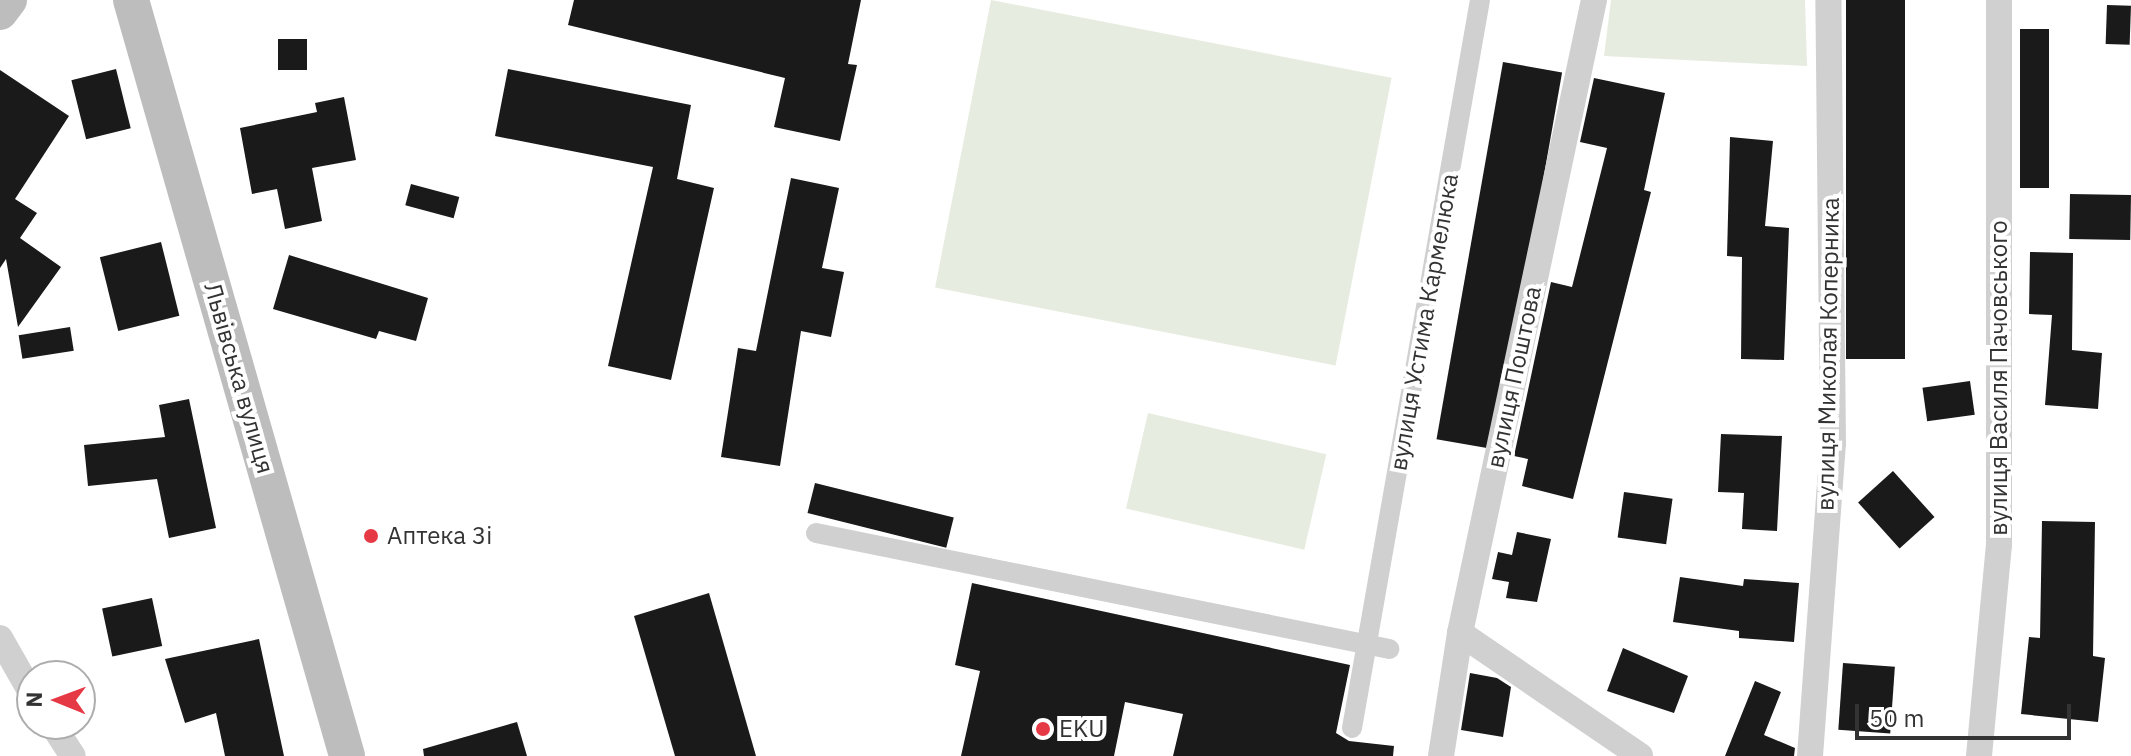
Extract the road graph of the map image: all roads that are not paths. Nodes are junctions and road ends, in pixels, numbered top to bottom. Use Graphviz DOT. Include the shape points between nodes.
graph roads {
  1 [pos="9,0"];
  2 [pos="131,0"];
  3 [pos="1480,0"];
  4 [pos="1594,0"];
  5 [pos="1828,0"];
  6 [pos="1999,0"];
  7 [pos="0,12"];
  8 [pos="816,533"];
  9 [pos="1460,633"];
  10 [pos="0,638"];
  11 [pos="1368,644"];
  12 [pos="1389,649"];
  13 [pos="16,666"];
  14 [pos="1352,728"];
  15 [pos="347,756"];
  16 [pos="1441,756"];
  17 [pos="1640,756"];
  18 [pos="1810,756"];
  19 [pos="1979,756"];
  1 -- 7 [label="main road"];
  2 -- 15 [label="main road, Львівська вулиця"];
  3 -- 11 [label="street, вулиця Устима Кармелюка"];
  4 -- 9 [label="street, вулиця Поштова"];
  5 -- 18 [label="street, вулиця Миколая Коперника" via="1833,443"];
  6 -- 19 [label="street, вулиця Василя Пачовського" via="1999,545"];
  8 -- 11 [label="street"];
  9 -- 16 [label="street, вулиця Поштова"];
  9 -- 17 [label="street"];
  10 -- 13 [label="street"];
  11 -- 12 [label="street"];
  11 -- 14 [label="street, вулиця Устима Кармелюка"];
}
